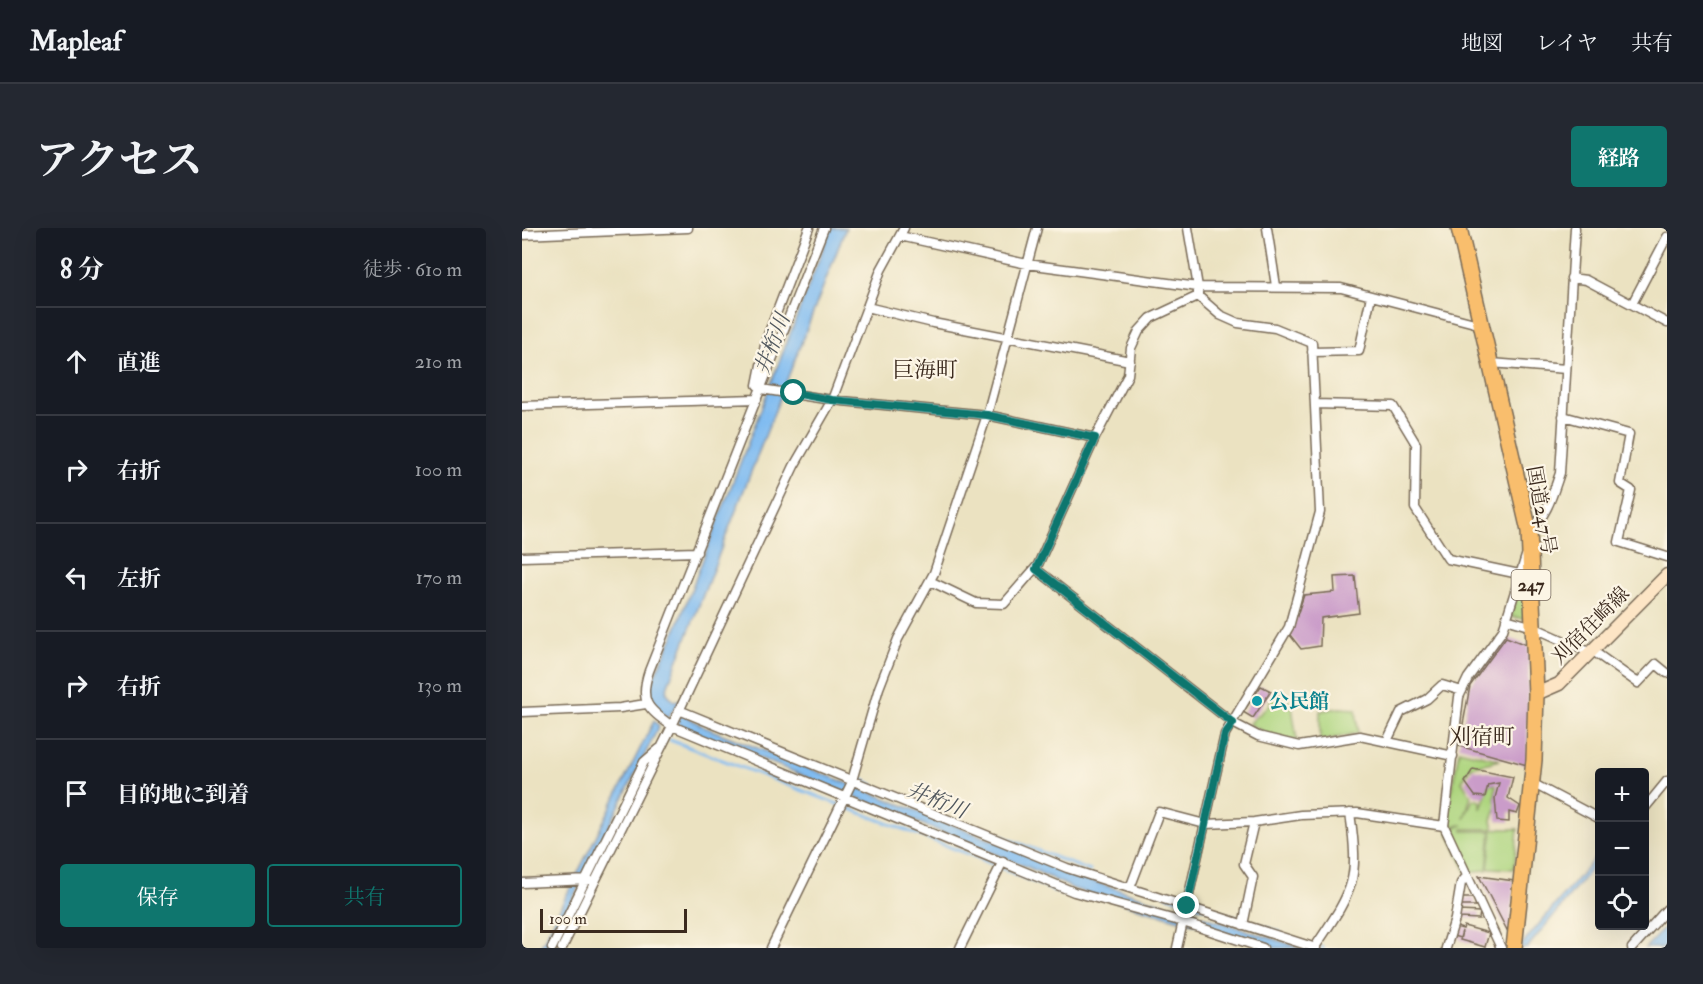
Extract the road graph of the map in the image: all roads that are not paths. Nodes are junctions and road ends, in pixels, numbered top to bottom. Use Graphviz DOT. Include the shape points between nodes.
graph roads {
  1 [pos="688,228"];
  2 [pos="809,228"];
  3 [pos="824,228"];
  4 [pos="1037,228"];
  5 [pos="1188,228"];
  6 [pos="1267,228"];
  7 [pos="1459,228"];
  8 [pos="1575,228"];
  9 [pos="902,232"];
  10 [pos="522,235"];
  11 [pos="1667,237"];
  12 [pos="1027,264"];
  13 [pos="1572,278"];
  14 [pos="1276,286"];
  15 [pos="1198,292"];
  16 [pos="1371,296"];
  17 [pos="1632,304"];
  18 [pos="867,307"];
  19 [pos="1667,323"];
  20 [pos="1482,326"];
  21 [pos="1007,338"];
  22 [pos="1312,352"];
  23 [pos="1130,361"];
  24 [pos="1491,363"];
  25 [pos="1566,369"];
  26 [pos="765,389"];
  27 [pos="758,399"];
  28 [pos="832,400"];
  29 [pos="1315,404"];
  30 [pos="522,406"];
  31 [pos="987,415"];
  32 [pos="1563,416"];
  33 [pos="1095,438"];
  34 [pos="1529,531"];
  35 [pos="1530,548"];
  36 [pos="698,552"];
  37 [pos="522,557"];
  38 [pos="1667,557"];
  39 [pos="1037,566"];
  40 [pos="1519,574"];
  41 [pos="1667,575"];
  42 [pos="930,581"];
  43 [pos="1506,619"];
  44 [pos="1533,627"];
  45 [pos="1592,652"];
  46 [pos="1667,674"];
  47 [pos="1462,690"];
  48 [pos="1536,694"];
  49 [pos="646,704"];
  50 [pos="679,710"];
  51 [pos="522,712"];
  52 [pos="1233,723"];
  53 [pos="672,726"];
  54 [pos="1387,741"];
  55 [pos="660,749"];
  56 [pos="1453,756"];
  57 [pos="1667,781"];
  58 [pos="852,782"];
  59 [pos="1532,783"];
  60 [pos="844,796"];
  61 [pos="1649,803"];
  62 [pos="1350,813"];
  63 [pos="1595,817"];
  64 [pos="1254,822"];
  65 [pos="1205,824"];
  66 [pos="1444,826"];
  67 [pos="1003,861"];
  68 [pos="1466,877"];
  69 [pos="580,880"];
  70 [pos="596,880"];
  71 [pos="522,883"];
  72 [pos="1130,888"];
  73 [pos="1187,906"];
  74 [pos="1667,909"];
  75 [pos="1183,922"];
  76 [pos="1243,925"];
  77 [pos="552,948"];
  78 [pos="562,948"];
  79 [pos="771,948"];
  80 [pos="960,948"];
  81 [pos="1177,948"];
  82 [pos="1263,948"];
  83 [pos="1316,948"];
  84 [pos="1446,948"];
  85 [pos="1501,948"];
  86 [pos="1514,948"];
  87 [pos="1632,948"];
  1 -- 10 [label="street"];
  2 -- 26 [label="street" via="766,340 757,385"];
  3 -- 26 [label="street"];
  4 -- 12 [label="street"];
  5 -- 15 [label="street"];
  6 -- 14 [label="street"];
  7 -- 20 [label="highway, 国道247号 / 247"];
  8 -- 13 [label="street"];
  9 -- 12 [label="street"];
  9 -- 18 [label="street"];
  11 -- 17 [label="street"];
  12 -- 15 [label="street"];
  12 -- 21 [label="street"];
  13 -- 17 [label="street" via="1586,280"];
  13 -- 25 [label="street"];
  14 -- 15 [label="street"];
  14 -- 16 [label="street" via="1341,288"];
  15 -- 22 [label="street" via="1220,315 1238,323 1275,327 1297,335 1312,342"];
  15 -- 23 [label="street" via="1151,318 1139,331"];
  16 -- 20 [label="street"];
  16 -- 22 [label="street" via="1359,351"];
  17 -- 19 [label="street"];
  18 -- 21 [label="street"];
  18 -- 28 [label="street"];
  20 -- 24 [label="highway, 国道247号 / 247"];
  21 -- 23 [label="street"];
  21 -- 31 [label="street"];
  22 -- 29 [label="street"];
  23 -- 33 [label="street" via="1128,375"];
  24 -- 25 [label="street"];
  24 -- 34 [label="highway, 国道247号 / 247"];
  25 -- 32 [label="street"];
  26 -- 27 [label="street"];
  26 -- 28 [label="street"];
  27 -- 30 [label="street"];
  27 -- 36 [label="street"];
  28 -- 31 [label="street"];
  28 -- 50 [label="street" via="794,466"];
  29 -- 40 [label="street" via="1393,406 1416,444 1415,508 1448,559"];
  29 -- 52 [label="street" via="1320,512 1289,627"];
  31 -- 33 [label="street"];
  31 -- 42 [label="street"];
  32 -- 34 [label="street" via="1560,473 1551,500 1537,525"];
  32 -- 38 [label="street" via="1629,434 1620,483 1631,489 1619,542"];
  33 -- 39 [label="street"];
  34 -- 35 [label="highway, 国道247号 / 247"];
  35 -- 40 [label="street"];
  35 -- 44 [label="highway, 国道247号 / 247"];
  36 -- 37 [label="street"];
  36 -- 49 [label="street" via="649,671 644,687"];
  39 -- 42 [label="street" via="1004,604 976,603"];
  39 -- 52 [label="street"];
  40 -- 43 [label="street"];
  41 -- 45 [label="main road, 刈宿住崎線"];
  42 -- 58 [label="street" via="898,639 879,688"];
  43 -- 44 [label="street"];
  43 -- 47 [label="street" via="1503,630"];
  44 -- 45 [label="street"];
  44 -- 48 [label="highway, 国道247号 / 247"];
  45 -- 46 [label="street" via="1638,684 1656,664"];
  45 -- 48 [label="main road, 刈宿住崎線" via="1559,684"];
  47 -- 54 [label="street" via="1442,685 1427,699 1401,712"];
  47 -- 56 [label="street"];
  48 -- 59 [label="highway, 国道247号 / 247"];
  49 -- 51 [label="street"];
  49 -- 53 [label="street"];
  50 -- 53 [label="street"];
  50 -- 58 [label="street"];
  52 -- 54 [label="street" via="1258,736 1299,746 1360,736"];
  52 -- 65 [label="street" via="1225,734"];
  53 -- 55 [label="street"];
  53 -- 60 [label="street"];
  54 -- 56 [label="street"];
  55 -- 69 [label="street" via="644,762"];
  55 -- 70 [label="street"];
  56 -- 66 [label="street"];
  57 -- 61 [label="street"];
  58 -- 60 [label="street"];
  58 -- 72 [label="street" via="1067,868"];
  59 -- 63 [label="street"];
  59 -- 86 [label="highway, 国道247号 / 247"];
  60 -- 67 [label="street"];
  60 -- 79 [label="street"];
  62 -- 64 [label="street"];
  62 -- 66 [label="street"];
  62 -- 83 [label="street" via="1354,879"];
  64 -- 65 [label="street"];
  64 -- 76 [label="street" via="1244,864 1253,877"];
  65 -- 72 [label="street" via="1159,812"];
  65 -- 73 [label="street"];
  66 -- 68 [label="street"];
  67 -- 75 [label="street" via="1074,892"];
  67 -- 80 [label="street"];
  68 -- 84 [label="street" via="1461,883"];
  68 -- 85 [label="street"];
  69 -- 70 [label="street"];
  69 -- 71 [label="street"];
  69 -- 77 [label="street"];
  70 -- 78 [label="street"];
  72 -- 73 [label="street"];
  73 -- 75 [label="street"];
  73 -- 76 [label="street"];
  74 -- 87 [label="street"];
  75 -- 81 [label="street"];
  75 -- 82 [label="street"];
  76 -- 83 [label="street"];
}
